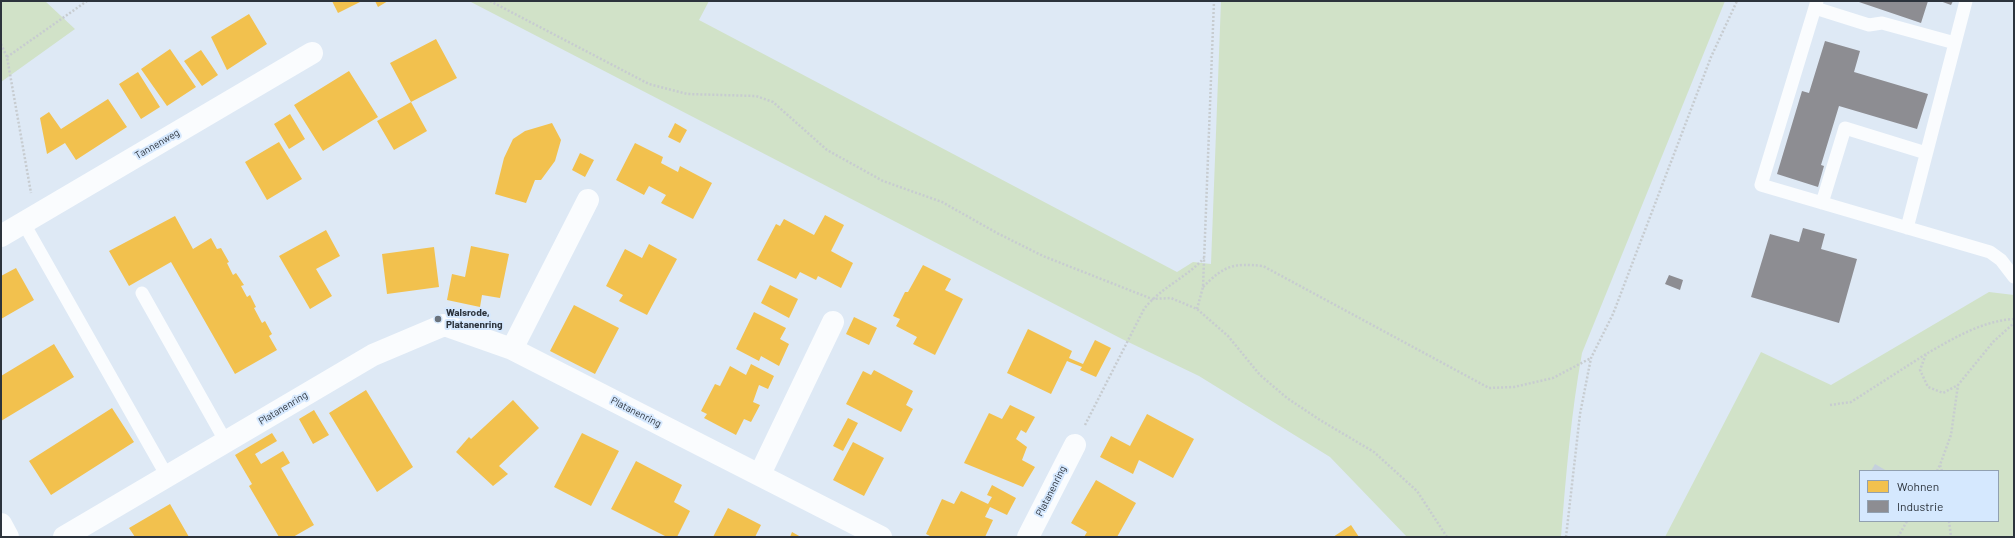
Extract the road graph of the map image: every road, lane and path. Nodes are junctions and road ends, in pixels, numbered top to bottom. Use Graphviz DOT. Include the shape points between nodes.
graph roads {
  1 [pos="87,1"];
  2 [pos="490,1"];
  3 [pos="1214,1"];
  4 [pos="1737,1"];
  5 [pos="1966,1"];
  6 [pos="1816,5"];
  7 [pos="1955,43"];
  8 [pos="1,44"];
  9 [pos="312,53"];
  10 [pos="7,57"];
  11 [pos="1926,153"];
  12 [pos="588,200"];
  13 [pos="1822,203"];
  14 [pos="29,218"];
  15 [pos="1906,228"];
  16 [pos="1,236"];
  17 [pos="1204,258"];
  18 [pos="2014,277"];
  19 [pos="1203,287"];
  20 [pos="142,293"];
  21 [pos="1152,299"];
  22 [pos="1197,309"];
  23 [pos="2014,319"];
  24 [pos="833,322"];
  25 [pos="2014,323"];
  26 [pos="512,349"];
  27 [pos="1926,354"];
  28 [pos="1591,358"];
  29 [pos="1958,385"];
  30 [pos="1830,405"];
  31 [pos="226,442"];
  32 [pos="1075,445"];
  33 [pos="1940,465"];
  34 [pos="1938,470"];
  35 [pos="1942,470"];
  36 [pos="760,474"];
  37 [pos="167,476"];
  38 [pos="1906,522"];
  39 [pos="1949,522"];
  40 [pos="1,524"];
  41 [pos="8,537"];
  42 [pos="64,537"];
  43 [pos="881,537"];
  44 [pos="1028,537"];
  45 [pos="1447,537"];
  46 [pos="1566,537"];
  47 [pos="1898,537"];
  48 [pos="1951,537"];
  1 -- 10 [label="path"];
  2 -- 21 [label="path" via="649,84 686,94 756,96 773,102 827,150 883,181 942,202 1043,256"];
  3 -- 17 [label="path"];
  4 -- 28 [label="path" via="1711,57 1612,314"];
  5 -- 7 [label="lane"];
  6 -- 7 [label="lane" via="1869,25 1882,23"];
  6 -- 13 [label="lane" via="1761,185"];
  7 -- 11 [label="lane"];
  8 -- 10 [label="path"];
  9 -- 14 [label="street, Tannenweg"];
  10 -- 14 [label="path"];
  11 -- 13 [label="lane" via="1845,128"];
  11 -- 15 [label="lane"];
  12 -- 26 [label="street"];
  13 -- 15 [label="lane"];
  14 -- 16 [label="street, Tannenweg"];
  14 -- 37 [label="lane"];
  15 -- 18 [label="lane" via="1990,252 2001,260"];
  17 -- 19 [label="path"];
  17 -- 21 [label="path" via="1181,279"];
  19 -- 22 [label="path"];
  19 -- 28 [label="path" via="1217,273 1239,263 1263,266 1489,388 1514,387 1553,378"];
  20 -- 31 [label="lane"];
  21 -- 22 [label="path" via="1171,298"];
  21 -- 32 [label="path" via="1144,309"];
  22 -- 45 [label="path" via="1228,336 1260,375 1287,398 1374,452 1417,491"];
  23 -- 27 [label="path" via="1970,330"];
  24 -- 36 [label="street"];
  25 -- 29 [label="path" via="1993,342"];
  26 -- 31 [label="street, Platanenring" via="444,325 373,355"];
  26 -- 36 [label="street, Platanenring"];
  27 -- 29 [label="path" via="1920,370 1928,387 1943,393"];
  27 -- 30 [label="path" via="1851,402"];
  28 -- 46 [label="path" via="1580,414"];
  29 -- 33 [label="path" via="1951,435"];
  31 -- 37 [label="street, Platanenring"];
  32 -- 44 [label="street, Platanenring"];
  33 -- 34 [label="path"];
  33 -- 35 [label="path"];
  36 -- 43 [label="street, Platanenring"];
  37 -- 42 [label="street, Platanenring"];
  38 -- 47 [label="path"];
  39 -- 48 [label="path"];
  40 -- 41 [label="street"];
}
